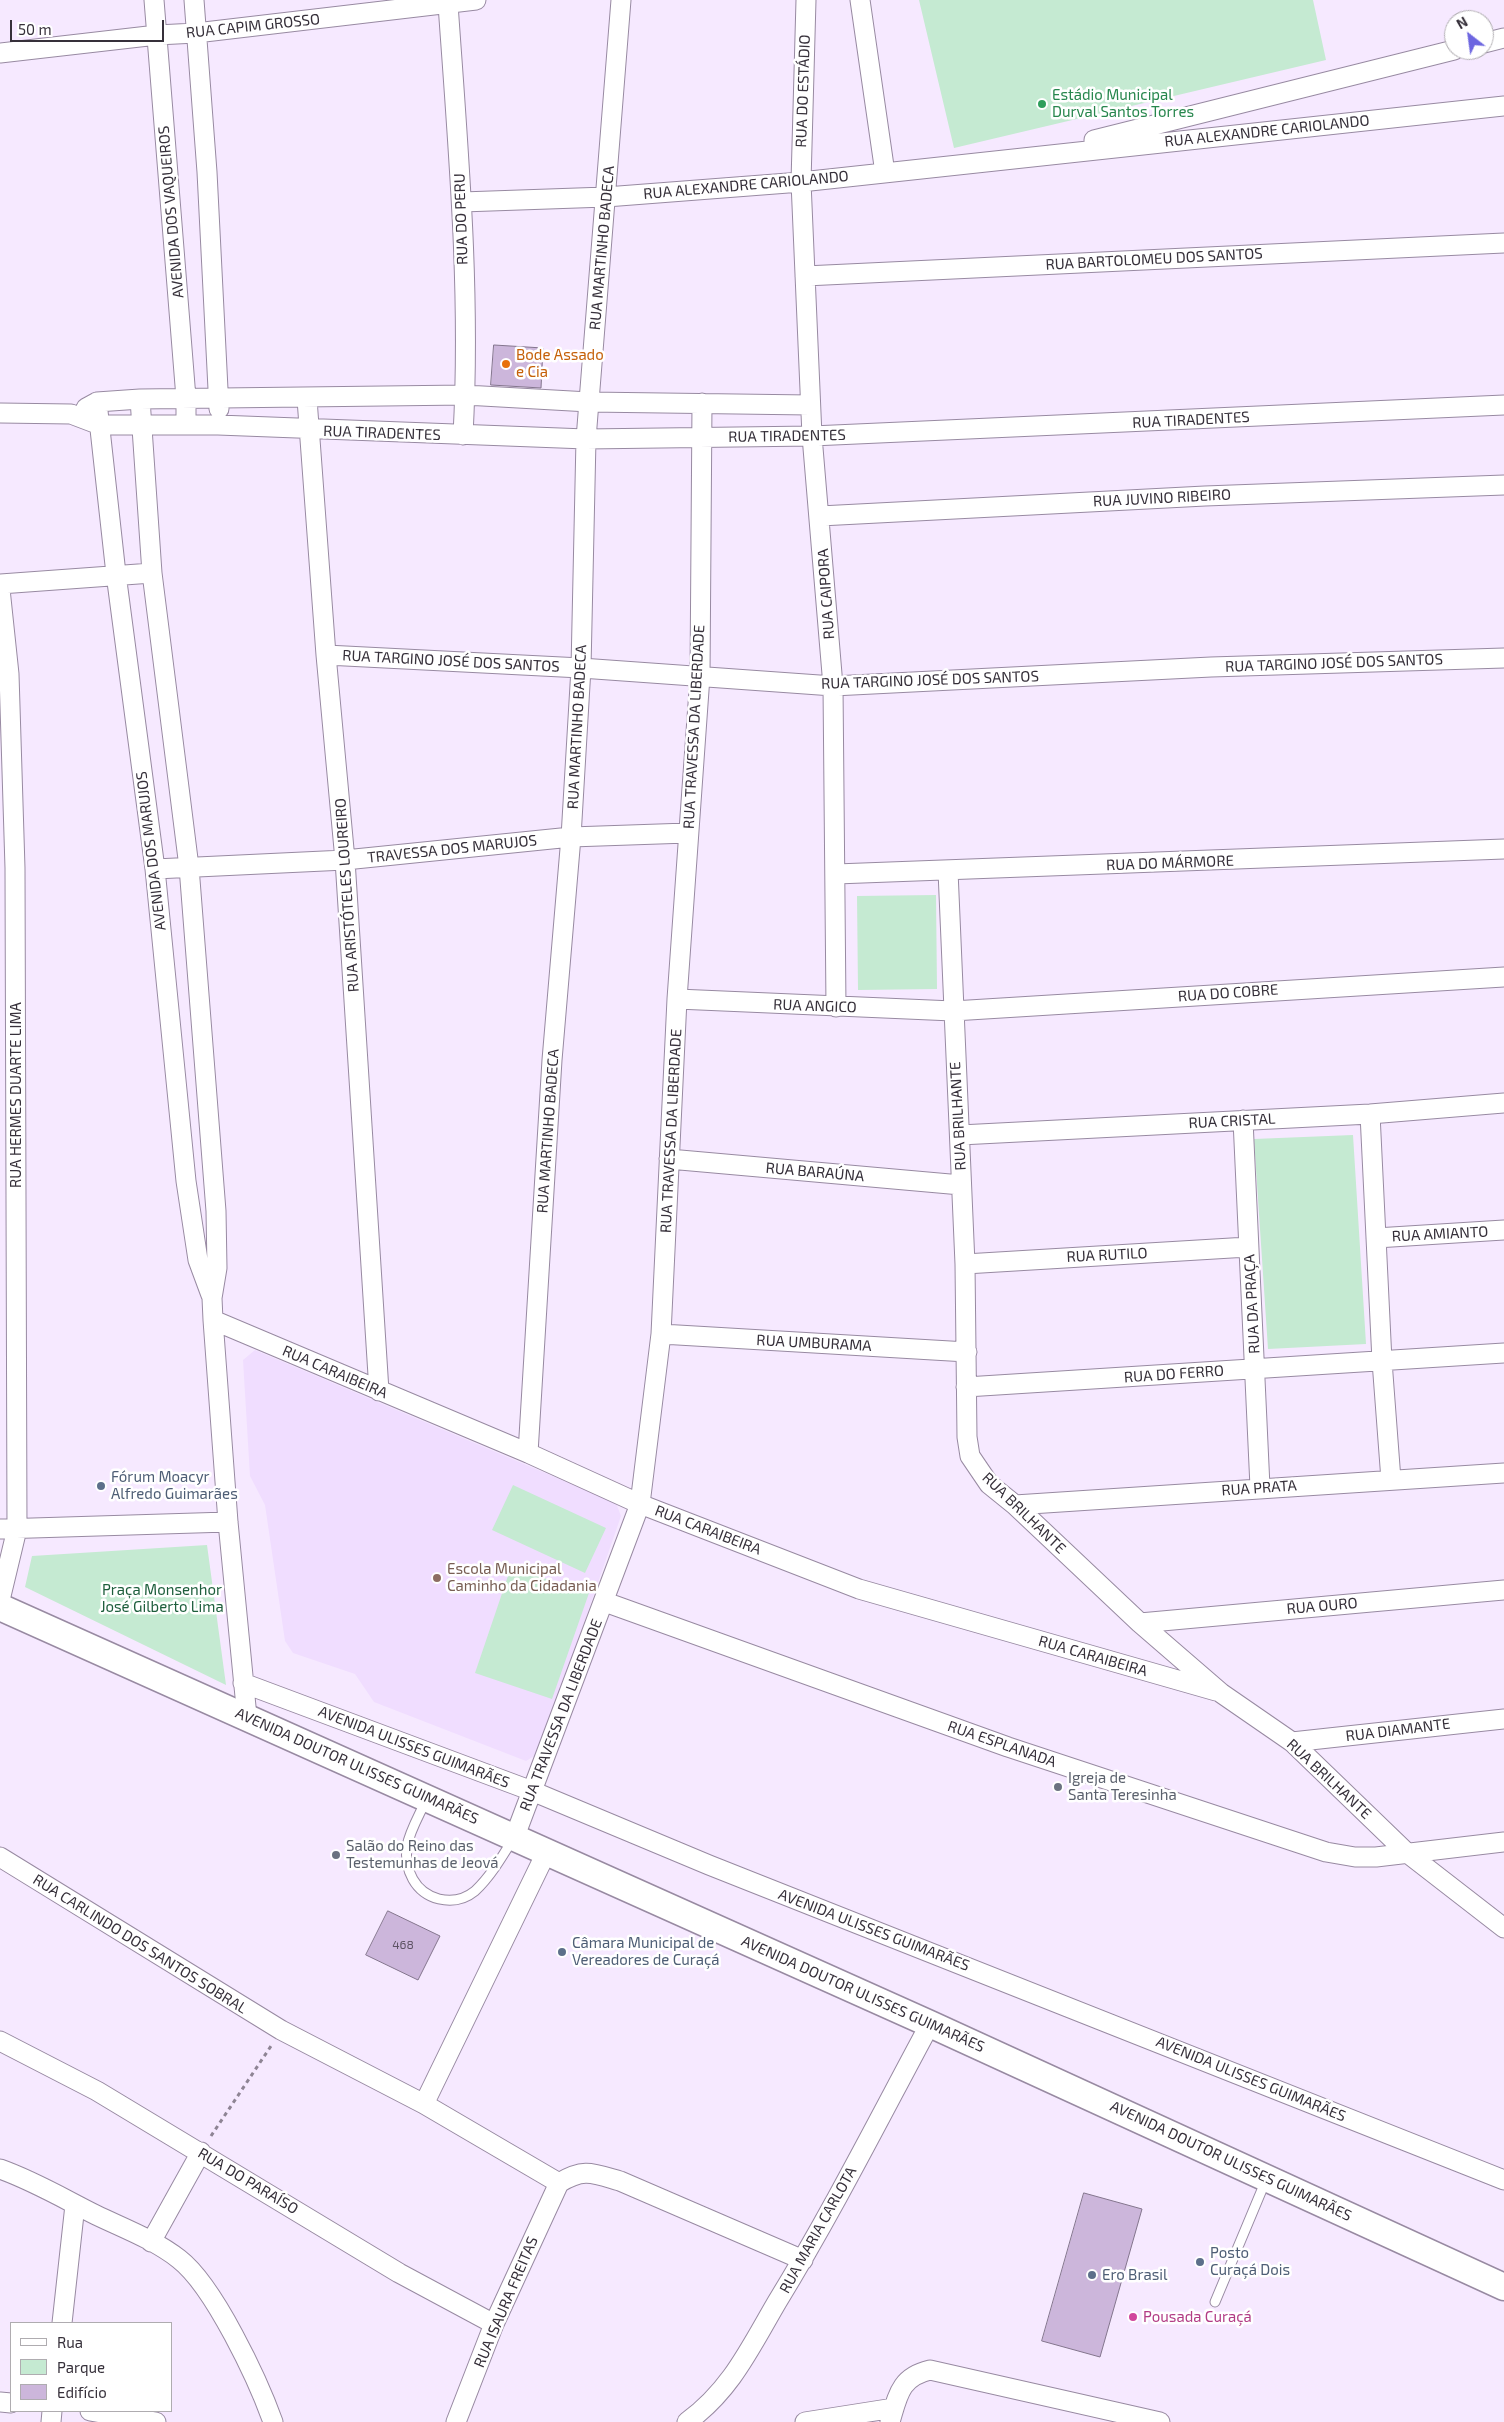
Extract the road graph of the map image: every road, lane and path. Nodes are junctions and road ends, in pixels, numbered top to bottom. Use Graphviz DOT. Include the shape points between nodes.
graph roads {
  1 [pos="154,0"];
  2 [pos="194,0"];
  3 [pos="476,0"];
  4 [pos="621,0"];
  5 [pos="806,0"];
  6 [pos="860,0"];
  7 [pos="448,4"];
  8 [pos="196,33"];
  9 [pos="157,35"];
  10 [pos="0,53"];
  11 [pos="1444,53"];
  12 [pos="1504,106"];
  13 [pos="1029,157"];
  14 [pos="885,173"];
  15 [pos="801,182"];
  16 [pos="606,197"];
  17 [pos="462,202"];
  18 [pos="1504,243"];
  19 [pos="805,276"];
  20 [pos="465,395"];
  21 [pos="220,397"];
  22 [pos="186,398"];
  23 [pos="140,399"];
  24 [pos="307,399"];
  25 [pos="98,402"];
  26 [pos="589,402"];
  27 [pos="702,402"];
  28 [pos="1504,404"];
  29 [pos="810,405"];
  30 [pos="0,413"];
  31 [pos="71,414"];
  32 [pos="100,425"];
  33 [pos="186,425"];
  34 [pos="218,425"];
  35 [pos="141,426"];
  36 [pos="308,430"];
  37 [pos="463,436"];
  38 [pos="812,436"];
  39 [pos="702,438"];
  40 [pos="586,439"];
  41 [pos="1504,485"];
  42 [pos="820,516"];
  43 [pos="152,572"];
  44 [pos="116,574"];
  45 [pos="0,584"];
  46 [pos="0,589"];
  47 [pos="326,655"];
  48 [pos="1504,658"];
  49 [pos="582,668"];
  50 [pos="700,676"];
  51 [pos="833,686"];
  52 [pos="688,833"];
  53 [pos="571,837"];
  54 [pos="1504,849"];
  55 [pos="346,860"];
  56 [pos="189,867"];
  57 [pos="155,869"];
  58 [pos="948,871"];
  59 [pos="836,874"];
  60 [pos="1504,977"];
  61 [pos="677,1000"];
  62 [pos="836,1007"];
  63 [pos="953,1011"];
  64 [pos="1504,1104"];
  65 [pos="1370,1114"];
  66 [pos="1243,1120"];
  67 [pos="960,1135"];
  68 [pos="669,1159"];
  69 [pos="961,1185"];
  70 [pos="1504,1230"];
  71 [pos="1376,1238"];
  72 [pos="1248,1247"];
  73 [pos="965,1264"];
  74 [pos="212,1298"];
  75 [pos="213,1320"];
  76 [pos="661,1334"];
  77 [pos="967,1352"];
  78 [pos="1504,1352"];
  79 [pos="1382,1361"];
  80 [pos="1256,1369"];
  81 [pos="966,1387"];
  82 [pos="379,1391"];
  83 [pos="528,1453"];
  84 [pos="1504,1472"];
  85 [pos="1391,1480"];
  86 [pos="1260,1487"];
  87 [pos="640,1504"];
  88 [pos="1015,1505"];
  89 [pos="228,1522"];
  90 [pos="9,1529"];
  91 [pos="1504,1590"];
  92 [pos="0,1600"];
  93 [pos="605,1602"];
  94 [pos="0,1607"];
  95 [pos="1140,1622"];
  96 [pos="243,1683"];
  97 [pos="1221,1692"];
  98 [pos="247,1717"];
  99 [pos="1504,1719"];
  100 [pos="1292,1742"];
  101 [pos="532,1791"];
  102 [pos="427,1798"];
  103 [pos="515,1836"];
  104 [pos="1504,1842"];
  105 [pos="547,1851"];
  106 [pos="1406,1852"];
  107 [pos="0,1857"];
  108 [pos="1504,1928"];
  109 [pos="930,2024"];
  110 [pos="281,2030"];
  111 [pos="0,2040"];
  112 [pos="424,2104"];
  113 [pos="201,2152"];
  114 [pos="0,2169"];
  115 [pos="1267,2178"];
  116 [pos="1504,2180"];
  117 [pos="559,2183"];
  118 [pos="75,2205"];
  119 [pos="151,2242"];
  120 [pos="803,2260"];
  121 [pos="1504,2287"];
  122 [pos="1215,2302"];
  123 [pos="62,2322"];
  124 [pos="494,2324"];
  125 [pos="96,2412"];
  126 [pos="892,2415"];
  127 [pos="156,2422"];
  128 [pos="274,2422"];
  129 [pos="456,2422"];
  130 [pos="687,2422"];
  131 [pos="804,2422"];
  132 [pos="1160,2422"];
  1 -- 9 [label="street, AVENIDA DOS VAQUEIROS"];
  2 -- 8 [label="street"];
  3 -- 7 [label="street, RUA CAPIM GROSSO"];
  4 -- 16 [label="street, RUA MARTINHO BADECA"];
  5 -- 15 [label="street, RUA DO ESTÁDIO"];
  6 -- 14 [label="street"];
  7 -- 8 [label="street, RUA CAPIM GROSSO"];
  7 -- 17 [label="street, RUA DO PERU"];
  8 -- 9 [label="street, RUA CAPIM GROSSO"];
  8 -- 21 [label="street"];
  9 -- 10 [label="street, RUA CAPIM GROSSO"];
  9 -- 22 [label="street, AVENIDA DOS VAQUEIROS"];
  11 -- 13 [label="street, RUA ALEXANDRE CARIOLANDO"];
  12 -- 13 [label="street, RUA ALEXANDRE CARIOLANDO"];
  13 -- 14 [label="street, RUA ALEXANDRE CARIOLANDO"];
  14 -- 15 [label="street, RUA ALEXANDRE CARIOLANDO"];
  15 -- 16 [label="street, RUA ALEXANDRE CARIOLANDO"];
  15 -- 19 [label="street, RUA CAIPORA"];
  16 -- 17 [label="street, RUA ALEXANDRE CARIOLANDO"];
  16 -- 26 [label="street, RUA MARTINHO BADECA"];
  17 -- 20 [label="street, RUA DO PERU"];
  18 -- 19 [label="street, RUA BARTOLOMEU DOS SANTOS"];
  19 -- 29 [label="street, RUA CAIPORA"];
  20 -- 24 [label="street, RUA TIRADENTES"];
  20 -- 26 [label="street, RUA TIRADENTES"];
  20 -- 37 [label="street, RUA DO PERU"];
  21 -- 22 [label="street, RUA TIRADENTES"];
  21 -- 24 [label="street, RUA TIRADENTES"];
  21 -- 34 [label="street"];
  22 -- 23 [label="street, RUA TIRADENTES"];
  22 -- 33 [label="street, AVENIDA DOS VAQUEIROS"];
  23 -- 25 [label="street, RUA TIRADENTES"];
  23 -- 35 [label="street, AVENIDA DOS MARUJOS"];
  24 -- 36 [label="street, RUA ARISTÓTELES LOUREIRO"];
  25 -- 31 [label="street, RUA TIRADENTES"];
  25 -- 32 [label="street, AVENIDA DOS MARUJOS"];
  26 -- 27 [label="street, RUA TIRADENTES"];
  26 -- 40 [label="street, RUA MARTINHO BADECA"];
  27 -- 29 [label="street, RUA TIRADENTES"];
  27 -- 39 [label="street, RUA TRAVESSA DA LIBERDADE"];
  28 -- 38 [label="street, RUA TIRADENTES"];
  29 -- 38 [label="street, RUA CAIPORA"];
  30 -- 31 [label="street, RUA TIRADENTES"];
  31 -- 32 [label="street, RUA TIRADENTES"];
  32 -- 35 [label="street, RUA TIRADENTES"];
  32 -- 44 [label="street, AVENIDA DOS MARUJOS"];
  33 -- 34 [label="street, RUA TIRADENTES"];
  33 -- 35 [label="street, RUA TIRADENTES"];
  34 -- 36 [label="street, RUA TIRADENTES"];
  35 -- 43 [label="street, AVENIDA DOS MARUJOS"];
  36 -- 37 [label="street, RUA TIRADENTES"];
  36 -- 47 [label="street, RUA ARISTÓTELES LOUREIRO"];
  37 -- 40 [label="street, RUA TIRADENTES"];
  38 -- 39 [label="street, RUA TIRADENTES"];
  38 -- 42 [label="street, RUA CAIPORA"];
  39 -- 40 [label="street, RUA TIRADENTES"];
  39 -- 50 [label="street, RUA TRAVESSA DA LIBERDADE"];
  40 -- 49 [label="street, RUA MARTINHO BADECA"];
  41 -- 42 [label="street, RUA JUVINO RIBEIRO" via="1205,496"];
  42 -- 51 [label="street, RUA CAIPORA"];
  43 -- 44 [label="street"];
  43 -- 56 [label="street, AVENIDA DOS MARUJOS"];
  44 -- 45 [label="street"];
  44 -- 57 [label="street, AVENIDA DOS MARUJOS"];
  46 -- 90 [label="street, RUA HERMES DUARTE LIMA" via="9,674 15,868"];
  47 -- 49 [label="street, RUA TARGINO JOSÉ DOS SANTOS"];
  47 -- 55 [label="street, RUA ARISTÓTELES LOUREIRO"];
  48 -- 51 [label="street, RUA TARGINO JOSÉ DOS SANTOS" via="1211,666"];
  49 -- 50 [label="street, RUA TARGINO JOSÉ DOS SANTOS"];
  49 -- 53 [label="street, RUA MARTINHO BADECA"];
  50 -- 51 [label="street, RUA TARGINO JOSÉ DOS SANTOS"];
  50 -- 52 [label="street, RUA TRAVESSA DA LIBERDADE"];
  51 -- 59 [label="street, RUA CAIPORA"];
  52 -- 53 [label="street, TRAVESSA DOS MARUJOS"];
  52 -- 61 [label="street, RUA TRAVESSA DA LIBERDADE"];
  53 -- 55 [label="street, TRAVESSA DOS MARUJOS"];
  53 -- 83 [label="street, RUA MARTINHO BADECA" via="552,1060"];
  54 -- 58 [label="street, RUA DO MÁRMORE"];
  55 -- 56 [label="street, TRAVESSA DOS MARUJOS"];
  55 -- 82 [label="street, RUA ARISTÓTELES LOUREIRO"];
  56 -- 57 [label="street, TRAVESSA DOS MARUJOS"];
  56 -- 74 [label="street, AVENIDA DOS MARUJOS" via="216,1211 217,1268"];
  57 -- 74 [label="street, AVENIDA DOS MARUJOS" via="193,1235"];
  58 -- 59 [label="street, RUA DO MÁRMORE"];
  58 -- 63 [label="street, RUA BRILHANTE"];
  59 -- 62 [label="street, RUA CAIPORA"];
  60 -- 63 [label="street, RUA DO COBRE"];
  61 -- 62 [label="street, RUA ANGICO"];
  61 -- 68 [label="street, RUA TRAVESSA DA LIBERDADE"];
  62 -- 63 [label="street, RUA ANGICO"];
  63 -- 67 [label="street, RUA BRILHANTE"];
  64 -- 65 [label="street, RUA CRISTAL"];
  65 -- 66 [label="street, RUA CRISTAL"];
  65 -- 71 [label="street"];
  66 -- 67 [label="street, RUA CRISTAL"];
  66 -- 72 [label="street, RUA DA PRAÇA"];
  67 -- 69 [label="street, RUA BRILHANTE"];
  68 -- 69 [label="street, RUA BARAÚNA"];
  68 -- 76 [label="street, RUA TRAVESSA DA LIBERDADE"];
  69 -- 73 [label="street, RUA BRILHANTE"];
  70 -- 71 [label="street, RUA AMIANTO"];
  71 -- 79 [label="street"];
  72 -- 73 [label="street, RUA RUTILO"];
  72 -- 80 [label="street, RUA DA PRAÇA"];
  73 -- 77 [label="street, RUA BRILHANTE"];
  74 -- 75 [label="street, AVENIDA DOS MARUJOS"];
  75 -- 82 [label="street, RUA CARAIBEIRA"];
  75 -- 89 [label="street, AVENIDA DOS MARUJOS"];
  76 -- 77 [label="street, RUA UMBURAMA"];
  76 -- 87 [label="street, RUA TRAVESSA DA LIBERDADE"];
  77 -- 81 [label="street, RUA BRILHANTE"];
  78 -- 79 [label="street, RUA DO FERRO"];
  79 -- 80 [label="street, RUA DO FERRO"];
  79 -- 85 [label="street"];
  80 -- 81 [label="street, RUA DO FERRO"];
  80 -- 86 [label="street, RUA DA PRAÇA"];
  81 -- 88 [label="street, RUA BRILHANTE" via="970,1456 989,1484"];
  82 -- 83 [label="street, RUA CARAIBEIRA"];
  83 -- 87 [label="street, RUA CARAIBEIRA"];
  84 -- 85 [label="street, RUA PRATA"];
  85 -- 86 [label="street, RUA PRATA"];
  86 -- 88 [label="street, RUA PRATA"];
  87 -- 93 [label="street, RUA TRAVESSA DA LIBERDADE"];
  87 -- 97 [label="street, RUA CARAIBEIRA" via="859,1589"];
  88 -- 95 [label="street, RUA BRILHANTE"];
  89 -- 90 [label="street"];
  89 -- 96 [label="street, AVENIDA DOS MARUJOS"];
  90 -- 92 [label="street, RUA HERMES DUARTE LIMA"];
  91 -- 95 [label="street, RUA OURO"];
  93 -- 101 [label="street, RUA TRAVESSA DA LIBERDADE"];
  93 -- 106 [label="street, RUA ESPLANADA" via="1008,1747 1326,1852 1355,1857"];
  94 -- 98 [label="main road, AVENIDA DOUTOR ULISSES GUIMARÃES"];
  95 -- 97 [label="street, RUA BRILHANTE"];
  96 -- 98 [label="street, AVENIDA DOS MARUJOS"];
  96 -- 101 [label="street, AVENIDA ULISSES GUIMARÃES"];
  97 -- 100 [label="street, RUA BRILHANTE"];
  98 -- 102 [label="main road, AVENIDA DOUTOR ULISSES GUIMARÃES"];
  99 -- 100 [label="street, RUA DIAMANTE"];
  100 -- 106 [label="street, RUA BRILHANTE"];
  101 -- 103 [label="street, RUA TRAVESSA DA LIBERDADE"];
  101 -- 116 [label="street, AVENIDA ULISSES GUIMARÃES" via="709,1865"];
  102 -- 103 [label="main road, AVENIDA DOUTOR ULISSES GUIMARÃES"];
  102 -- 103 [label="lane" via="407,1846 412,1881 427,1896 462,1899 474,1892"];
  103 -- 105 [label="main road, AVENIDA DOUTOR ULISSES GUIMARÃES"];
  104 -- 106 [label="street, RUA ESPLANADA"];
  105 -- 109 [label="main road, AVENIDA DOUTOR ULISSES GUIMARÃES"];
  105 -- 112 [label="street"];
  106 -- 108 [label="street, RUA BRILHANTE"];
  107 -- 110 [label="street, RUA CARLINDO DOS SANTOS SOBRAL"];
  109 -- 115 [label="main road, AVENIDA DOUTOR ULISSES GUIMARÃES"];
  109 -- 120 [label="street, RUA MARIA CARLOTA"];
  110 -- 112 [label="street, RUA CARLINDO DOS SANTOS SOBRAL"];
  110 -- 113 [label="path"];
  111 -- 113 [label="street, RUA DO PARAÍSO" via="97,2091"];
  112 -- 117 [label="street, RUA CARLINDO DOS SANTOS SOBRAL"];
  113 -- 119 [label="street"];
  113 -- 124 [label="street, RUA DO PARAÍSO" via="399,2273"];
  114 -- 118 [label="street" via="28,2179"];
  115 -- 121 [label="main road, AVENIDA DOUTOR ULISSES GUIMARÃES"];
  115 -- 122 [label="lane"];
  117 -- 120 [label="street" via="575,2173 593,2173 620,2181"];
  117 -- 124 [label="street, RUA ISAURA FREITAS"];
  118 -- 119 [label="street"];
  118 -- 123 [label="street"];
  119 -- 128 [label="street" via="180,2259 204,2288 237,2343"];
  120 -- 130 [label="street, RUA MARIA CARLOTA" via="727,2386"];
  124 -- 129 [label="street, RUA ISAURA FREITAS"];
  125 -- 127 [label="street"];
  126 -- 131 [label="street"];
  126 -- 132 [label="street" via="903,2383 916,2373 930,2370"];
}
